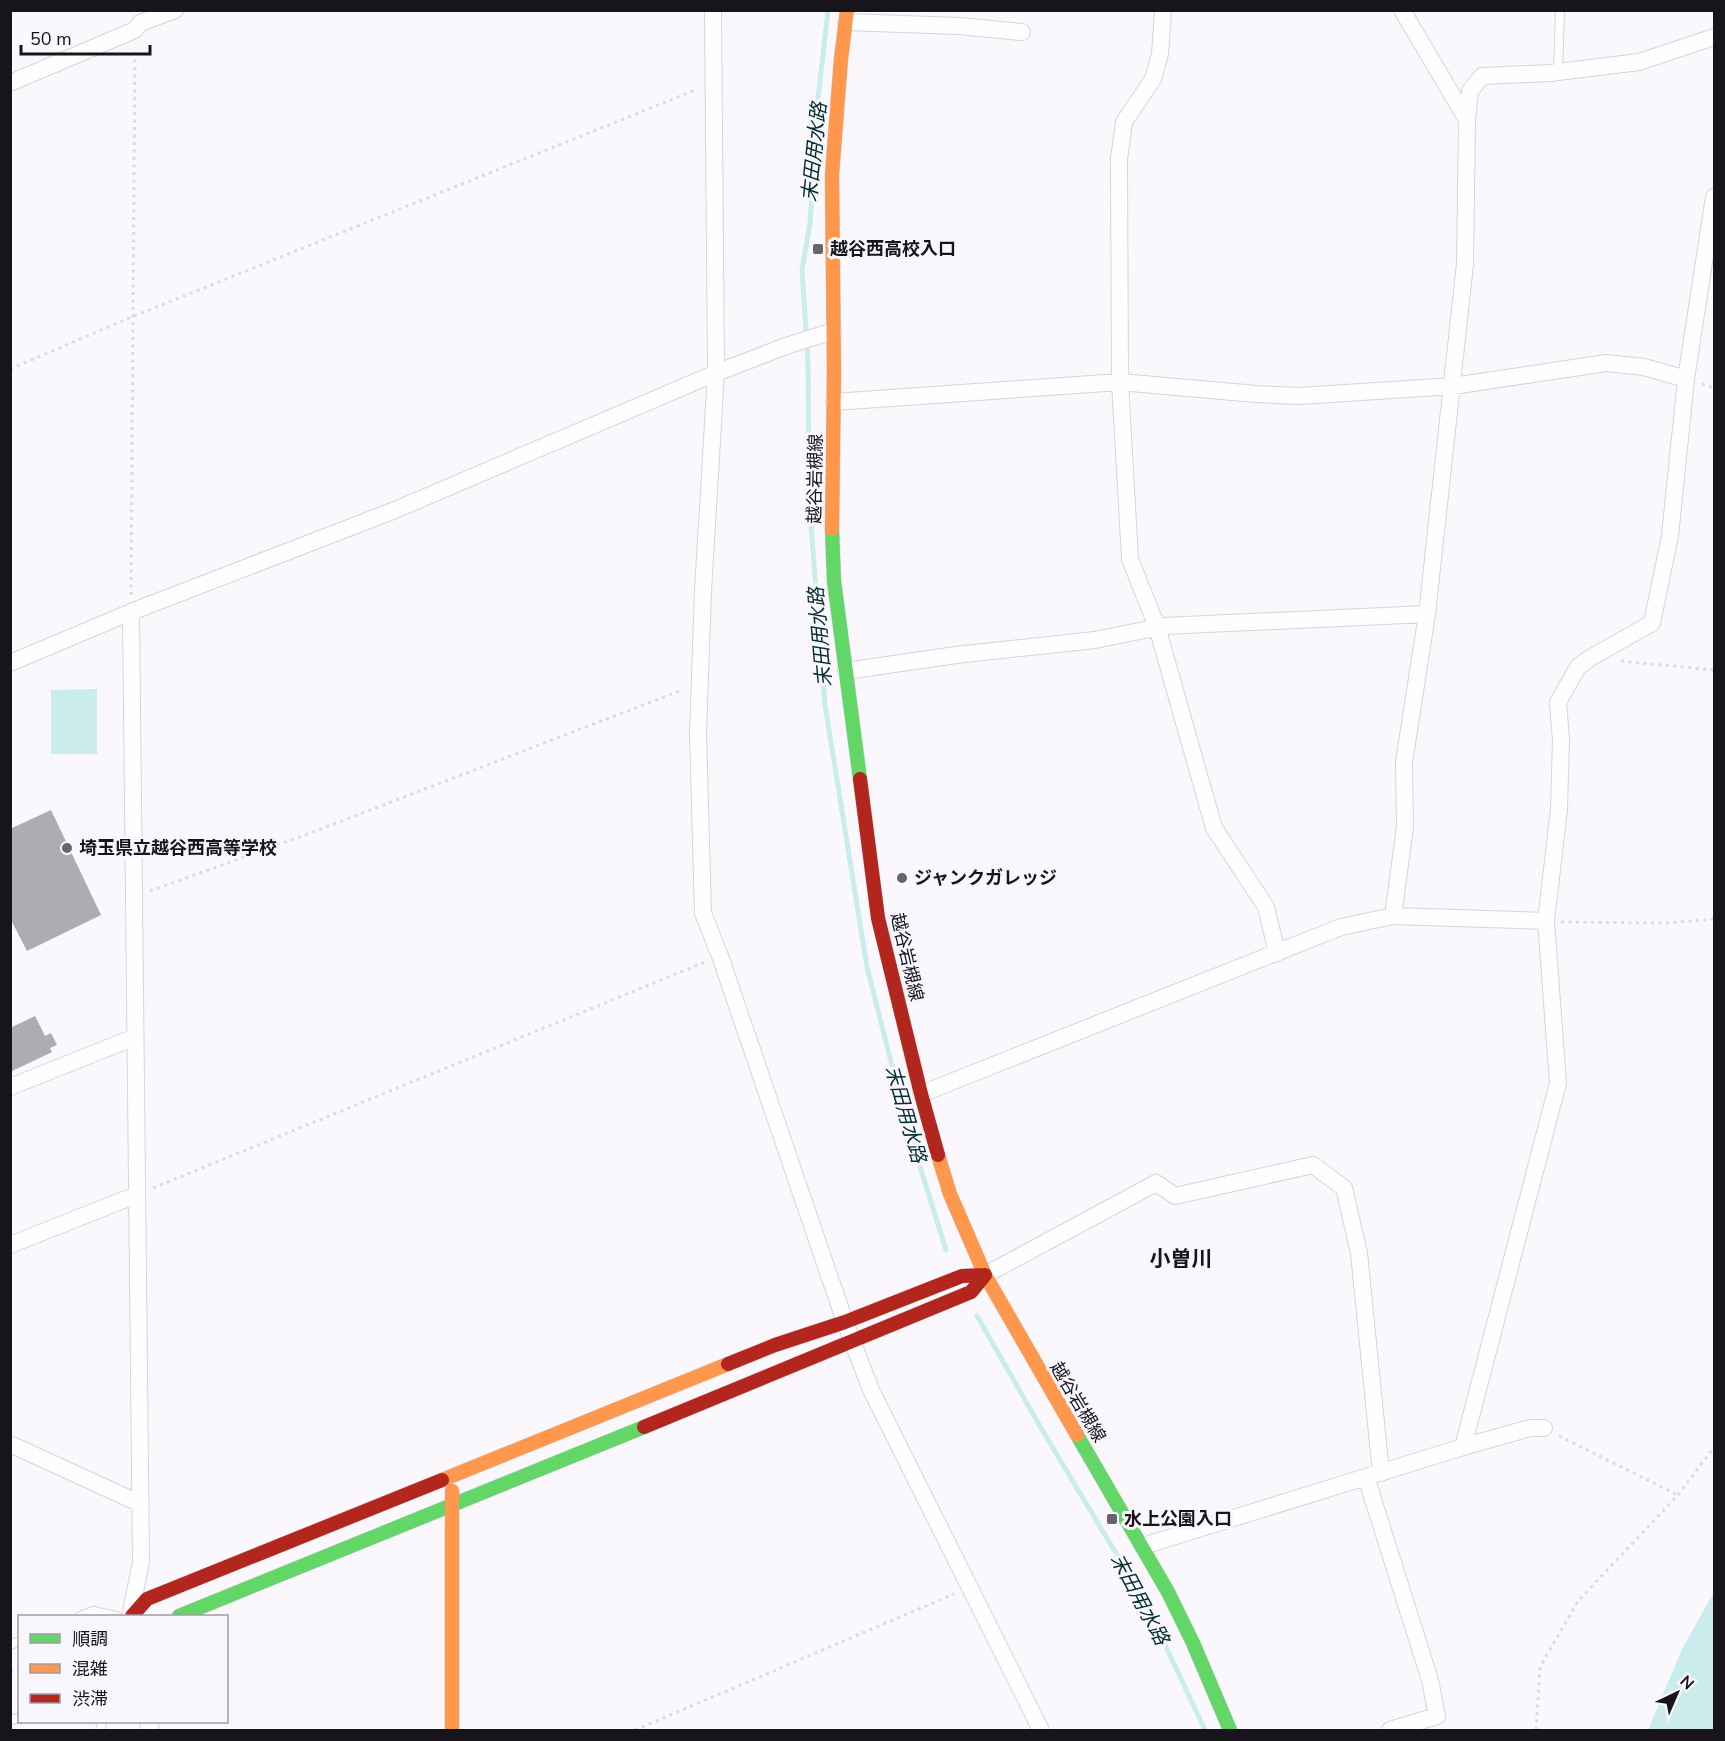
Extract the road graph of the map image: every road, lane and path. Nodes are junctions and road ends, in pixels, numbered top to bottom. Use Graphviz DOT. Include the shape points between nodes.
graph roads {
  1 [pos="175,10"];
  2 [pos="713,10"];
  3 [pos="1163,10"];
  4 [pos="1402,10"];
  5 [pos="1560,10"];
  6 [pos="847,16"];
  7 [pos="135,30"];
  8 [pos="1022,32"];
  9 [pos="1714,37"];
  10 [pos="1558,72"];
  11 [pos="10,83"];
  12 [pos="713,83"];
  13 [pos="1467,120"];
  14 [pos="1714,197"];
  15 [pos="134,316"];
  16 [pos="833,331"];
  17 [pos="10,369"];
  18 [pos="716,373"];
  19 [pos="1686,379"];
  20 [pos="1120,382"];
  21 [pos="1453,386"];
  22 [pos="834,402"];
  23 [pos="131,612"];
  24 [pos="1427,614"];
  25 [pos="1156,627"];
  26 [pos="1590,658"];
  27 [pos="10,663"];
  28 [pos="1714,670"];
  29 [pos="846,671"];
  30 [pos="700,683"];
  31 [pos="134,897"];
  32 [pos="1393,916"];
  33 [pos="1714,919"];
  34 [pos="1546,921"];
  35 [pos="1276,953"];
  36 [pos="720,956"];
  37 [pos="135,1037"];
  38 [pos="10,1087"];
  39 [pos="921,1094"];
  40 [pos="136,1195"];
  41 [pos="10,1245"];
  42 [pos="985,1275"];
  43 [pos="845,1322"];
  44 [pos="853,1342"];
  45 [pos="1544,1428"];
  46 [pos="10,1444"];
  47 [pos="1463,1447"];
  48 [pos="1714,1447"];
  49 [pos="1374,1475"];
  50 [pos="452,1477"];
  51 [pos="1678,1495"];
  52 [pos="141,1504"];
  53 [pos="452,1505"];
  54 [pos="1143,1546"];
  55 [pos="970,1588"];
  56 [pos="84,1615"];
  57 [pos="108,1615"];
  58 [pos="131,1615"];
  59 [pos="133,1615"];
  60 [pos="184,1615"];
  61 [pos="452,1731"];
  62 [pos="635,1731"];
  63 [pos="1041,1731"];
  64 [pos="1230,1731"];
  65 [pos="1390,1731"];
  66 [pos="1536,1731"];
  1 -- 7 [label="street" via="140,23"];
  2 -- 12 [label="street"];
  3 -- 20 [label="street" via="1160,54 1153,79 1124,122 1119,159"];
  4 -- 13 [label="street"];
  5 -- 10 [label="lane"];
  6 -- 8 [label="street"];
  6 -- 16 [label="street, 越谷岩槻線" via="832,174"];
  7 -- 11 [label="street"];
  7 -- 15 [label="path"];
  9 -- 10 [label="street" via="1639,62"];
  10 -- 13 [label="street" via="1482,76 1470,91"];
  12 -- 15 [label="path"];
  12 -- 18 [label="street"];
  13 -- 21 [label="street" via="1465,264"];
  14 -- 19 [label="street"];
  15 -- 17 [label="path"];
  15 -- 23 [label="path"];
  16 -- 18 [label="street"];
  16 -- 22 [label="street, 越谷岩槻線"];
  18 -- 23 [label="street" via="395,510"];
  18 -- 30 [label="street"];
  19 -- 21 [label="street" via="1644,367 1606,363"];
  19 -- 26 [label="street" via="1670,536 1652,623"];
  20 -- 21 [label="street" via="1300,396"];
  20 -- 22 [label="street"];
  20 -- 25 [label="street" via="1130,559"];
  21 -- 24 [label="street"];
  22 -- 29 [label="street, 越谷岩槻線" via="834,581"];
  23 -- 27 [label="street"];
  23 -- 31 [label="street"];
  24 -- 25 [label="street"];
  24 -- 32 [label="street" via="1404,762 1406,827"];
  25 -- 29 [label="street" via="1095,640"];
  25 -- 35 [label="street" via="1215,828 1266,907"];
  26 -- 28 [label="path"];
  26 -- 34 [label="street" via="1578,667 1558,702 1559,809"];
  29 -- 39 [label="street, 越谷岩槻線" via="878,918"];
  30 -- 31 [label="path"];
  30 -- 36 [label="street" via="703,913"];
  31 -- 37 [label="street"];
  32 -- 34 [label="street"];
  32 -- 35 [label="street" via="1341,927"];
  33 -- 34 [label="path" via="1668,923"];
  34 -- 47 [label="street" via="1558,1083"];
  35 -- 39 [label="street"];
  36 -- 40 [label="path"];
  36 -- 43 [label="street"];
  37 -- 38 [label="street"];
  37 -- 40 [label="street"];
  39 -- 42 [label="street, 越谷岩槻線" via="951,1194"];
  40 -- 41 [label="street"];
  40 -- 52 [label="street"];
  42 -- 43 [label="street" via="962,1276"];
  42 -- 44 [label="street" via="971,1292"];
  42 -- 49 [label="street" via="1156,1183 1175,1196 1313,1165 1344,1188 1359,1253"];
  42 -- 54 [label="street, 越谷岩槻線"];
  43 -- 44 [label="street"];
  43 -- 50 [label="street" via="775,1344"];
  44 -- 53 [label="street"];
  44 -- 55 [label="street" via="871,1390"];
  45 -- 47 [label="street" via="1530,1428"];
  45 -- 51 [label="path"];
  46 -- 52 [label="street"];
  47 -- 49 [label="street"];
  48 -- 51 [label="path"];
  49 -- 54 [label="street"];
  49 -- 65 [label="street" via="1437,1716"];
  50 -- 53 [label="street"];
  50 -- 59 [label="street" via="147,1599"];
  51 -- 66 [label="path" via="1578,1601 1540,1668"];
  52 -- 58 [label="street" via="141,1562"];
  53 -- 60 [label="street"];
  53 -- 61 [label="street"];
  54 -- 64 [label="street, 越谷岩槻線" via="1193,1643"];
  55 -- 62 [label="path"];
  55 -- 63 [label="street"];
  56 -- 57 [label="lane" via="93,1611"];
}
